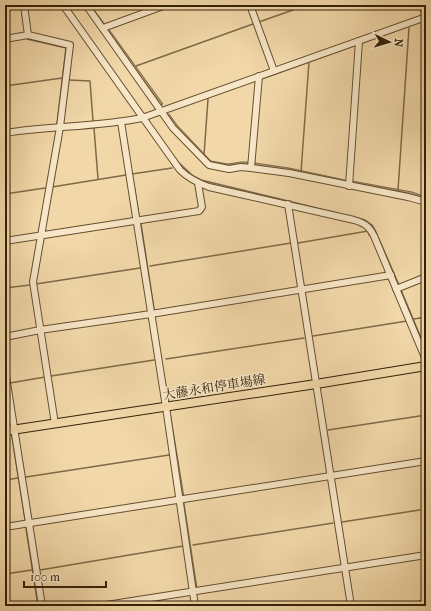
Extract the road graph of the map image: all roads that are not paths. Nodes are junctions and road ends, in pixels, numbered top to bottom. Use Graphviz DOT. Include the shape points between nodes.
graph roads {
  1 [pos="24,5"];
  2 [pos="63,5"];
  3 [pos="86,5"];
  4 [pos="166,5"];
  5 [pos="250,5"];
  6 [pos="422,5"];
  7 [pos="426,16"];
  8 [pos="103,28"];
  9 [pos="28,35"];
  10 [pos="5,39"];
  11 [pos="359,41"];
  12 [pos="274,71"];
  13 [pos="259,76"];
  14 [pos="161,110"];
  15 [pos="142,118"];
  16 [pos="121,122"];
  17 [pos="60,127"];
  18 [pos="5,133"];
  19 [pos="252,168"];
  20 [pos="198,183"];
  21 [pos="349,186"];
  22 [pos="426,202"];
  23 [pos="288,204"];
  24 [pos="136,221"];
  25 [pos="40,236"];
  26 [pos="5,241"];
  27 [pos="391,275"];
  28 [pos="426,277"];
  29 [pos="396,289"];
  30 [pos="301,290"];
  31 [pos="151,314"];
  32 [pos="40,330"];
  33 [pos="5,337"];
  34 [pos="426,360"];
  35 [pos="426,366"];
  36 [pos="5,370"];
  37 [pos="316,384"];
  38 [pos="166,406"];
  39 [pos="55,424"];
  40 [pos="14,430"];
  41 [pos="5,431"];
  42 [pos="426,461"];
  43 [pos="331,476"];
  44 [pos="179,501"];
  45 [pos="29,524"];
  46 [pos="5,527"];
  47 [pos="426,555"];
  48 [pos="344,567"];
  49 [pos="193,592"];
  50 [pos="426,601"];
  51 [pos="42,606"];
  52 [pos="100,606"];
  53 [pos="195,606"];
  54 [pos="351,606"];
  55 [pos="418,606"];
  1 -- 9 [label="street"];
  2 -- 15 [label="street"];
  3 -- 8 [label="street"];
  4 -- 8 [label="street"];
  5 -- 12 [label="street"];
  6 -- 7 [label="street"];
  7 -- 11 [label="street"];
  8 -- 14 [label="street"];
  9 -- 10 [label="street"];
  9 -- 17 [label="street" via="70,46"];
  11 -- 12 [label="street"];
  11 -- 21 [label="street"];
  12 -- 13 [label="street"];
  13 -- 14 [label="street"];
  13 -- 19 [label="street"];
  14 -- 15 [label="street"];
  14 -- 19 [label="street" via="173,128 209,165 229,169"];
  15 -- 16 [label="street"];
  15 -- 20 [label="street" via="180,170"];
  16 -- 17 [label="street"];
  16 -- 24 [label="street"];
  17 -- 18 [label="street"];
  17 -- 25 [label="street"];
  19 -- 21 [label="street"];
  20 -- 23 [label="street"];
  20 -- 24 [label="street" via="202,207 199,211"];
  21 -- 22 [label="street"];
  23 -- 27 [label="street" via="354,220 368,226"];
  23 -- 30 [label="street"];
  24 -- 25 [label="street"];
  24 -- 31 [label="street"];
  25 -- 26 [label="street"];
  25 -- 32 [label="street" via="33,282"];
  27 -- 29 [label="street"];
  27 -- 30 [label="street"];
  28 -- 29 [label="street"];
  29 -- 34 [label="street"];
  30 -- 31 [label="street"];
  30 -- 37 [label="street"];
  31 -- 32 [label="street"];
  31 -- 38 [label="street"];
  32 -- 33 [label="street"];
  32 -- 39 [label="street"];
  35 -- 37 [label="main road, 大藤永和停車場線"];
  36 -- 40 [label="street"];
  37 -- 38 [label="main road, 大藤永和停車場線"];
  37 -- 43 [label="street"];
  38 -- 39 [label="main road, 大藤永和停車場線"];
  38 -- 44 [label="street"];
  39 -- 40 [label="main road, 大藤永和停車場線"];
  40 -- 41 [label="main road, 大藤永和停車場線"];
  40 -- 45 [label="street"];
  42 -- 43 [label="street"];
  43 -- 44 [label="street"];
  43 -- 48 [label="street"];
  44 -- 45 [label="street"];
  44 -- 49 [label="street"];
  45 -- 46 [label="street"];
  45 -- 51 [label="street"];
  47 -- 48 [label="street"];
  48 -- 49 [label="street"];
  48 -- 54 [label="street"];
  49 -- 52 [label="street"];
  49 -- 53 [label="street"];
  50 -- 55 [label="street"];
}
